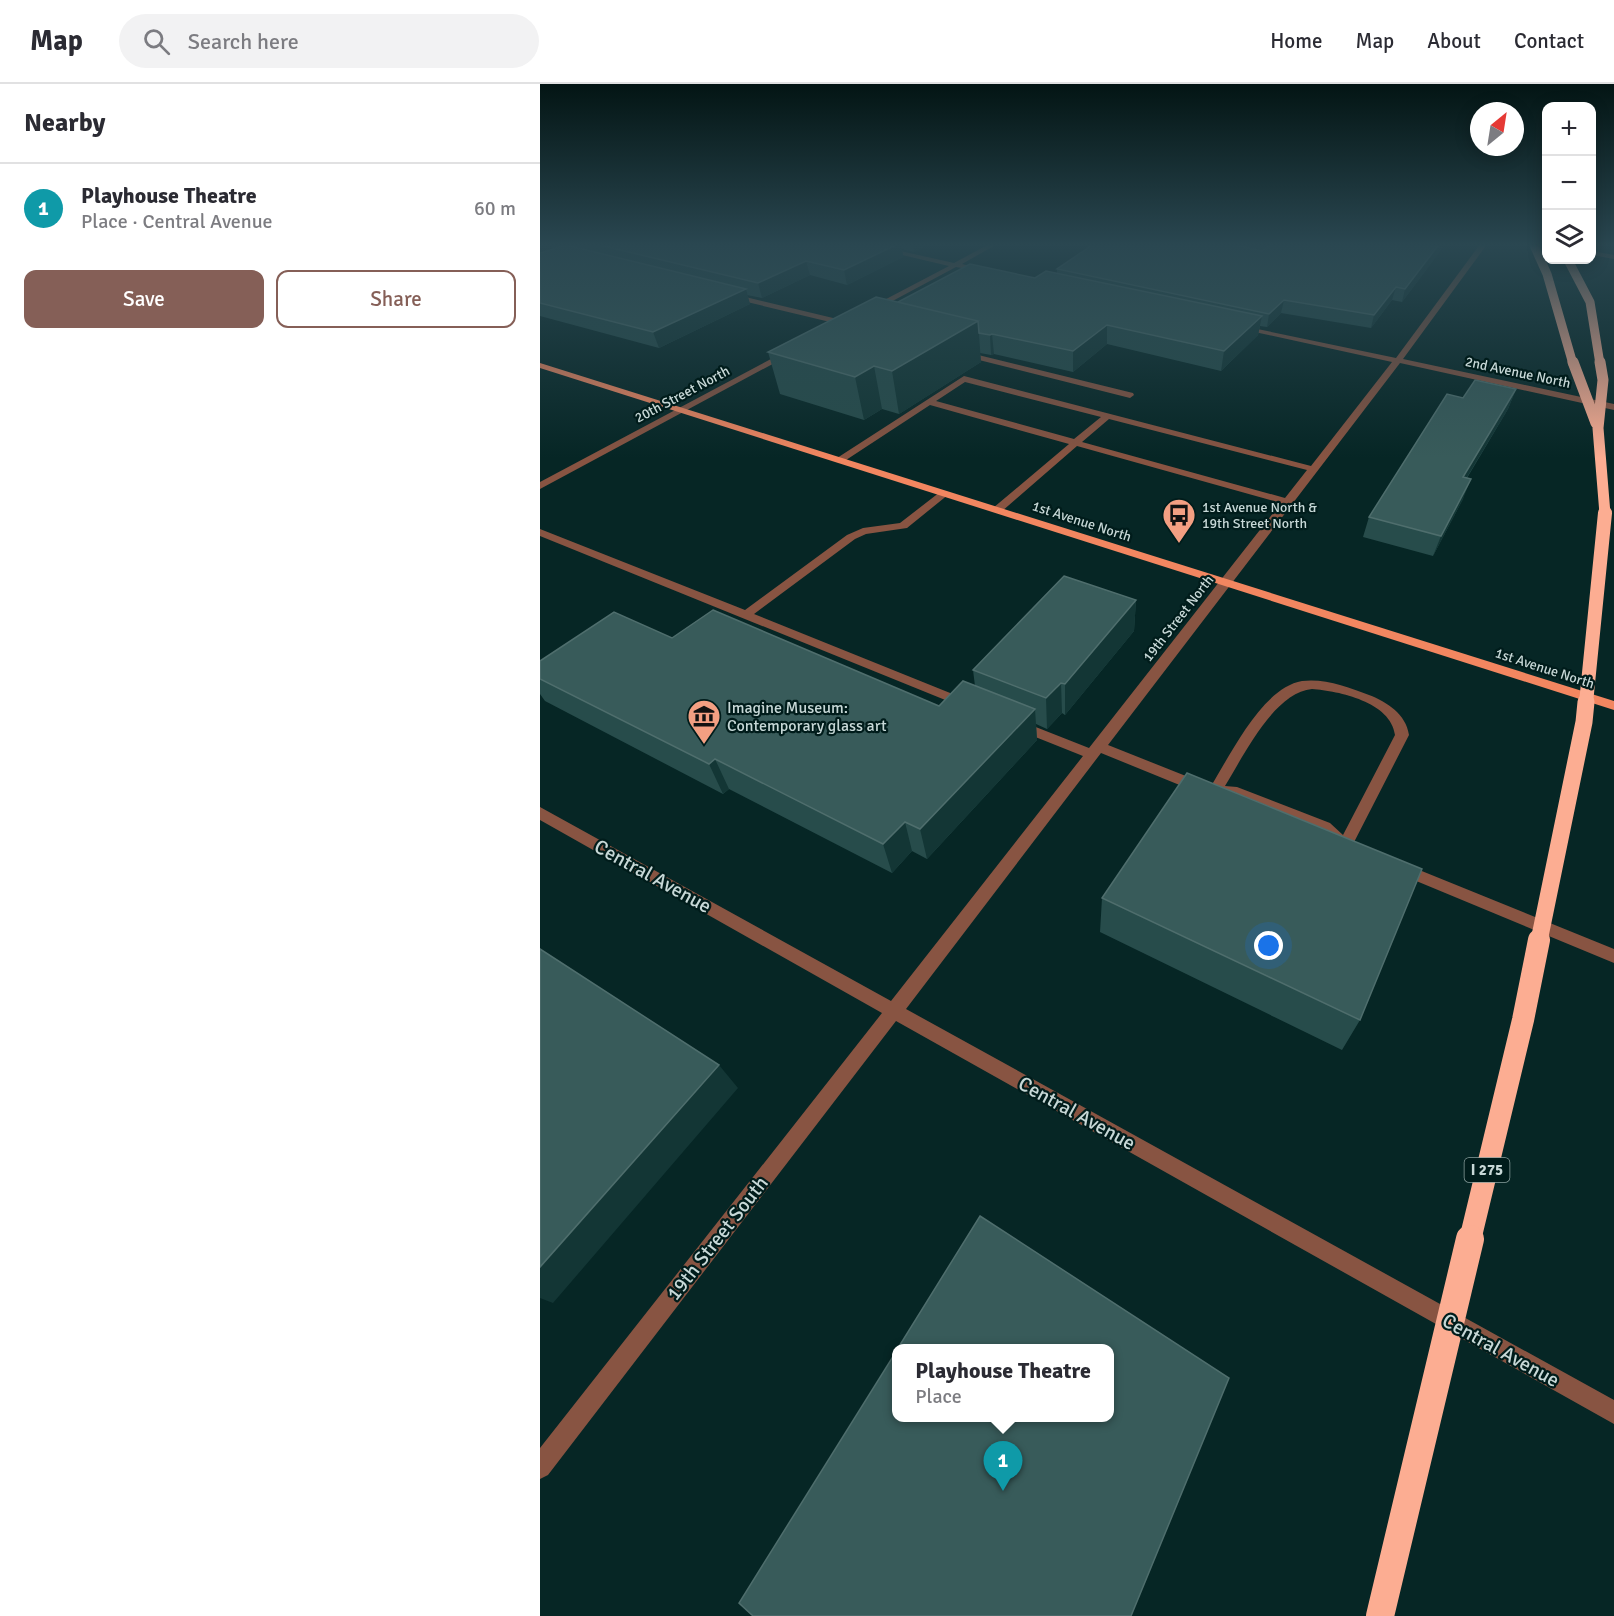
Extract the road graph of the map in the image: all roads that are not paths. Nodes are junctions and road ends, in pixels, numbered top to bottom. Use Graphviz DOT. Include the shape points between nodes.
graph roads {
  1 [pos="808,314"];
  2 [pos="1432,314"];
  3 [pos="1559,314"];
  4 [pos="1592,314"];
  5 [pos="855,318"];
  6 [pos="845,324"];
  7 [pos="1234,325"];
  8 [pos="863,328"];
  9 [pos="835,329"];
  10 [pos="795,350"];
  11 [pos="950,350"];
  12 [pos="1398,360"];
  13 [pos="540,365"];
  14 [pos="1130,395"];
  15 [pos="930,402"];
  16 [pos="1614,407"];
  17 [pos="680,410"];
  18 [pos="1107,416"];
  19 [pos="1598,428"];
  20 [pos="1075,442"];
  21 [pos="840,460"];
  22 [pos="1313,469"];
  23 [pos="540,486"];
  24 [pos="944,494"];
  25 [pos="1288,502"];
  26 [pos="997,510"];
  27 [pos="540,532"];
  28 [pos="1225,582"];
  29 [pos="746,615"];
  30 [pos="1614,706"];
  31 [pos="976,708"];
  32 [pos="1009,722"];
  33 [pos="1094,750"];
  34 [pos="1214,793"];
  35 [pos="1222,807"];
  36 [pos="540,813"];
  37 [pos="1321,848"];
  38 [pos="1350,848"];
  39 [pos="1388,864"];
  40 [pos="1614,956"];
  41 [pos="895,1011"];
  42 [pos="1614,1413"];
  43 [pos="540,1467"];
  44 [pos="1380,1616"];
  1 -- 6 [label="street"];
  2 -- 12 [label="street, 19th Street North"];
  3 -- 19 [label="highway, bridge"];
  4 -- 19 [label="highway, I 275, bridge" via="1603,380"];
  5 -- 6 [label="street"];
  6 -- 8 [label="street"];
  6 -- 9 [label="street"];
  7 -- 12 [label="street, 2nd Avenue North"];
  10 -- 17 [label="street, 20th Street North"];
  11 -- 14 [label="street"];
  12 -- 16 [label="street, 2nd Avenue North"];
  12 -- 22 [label="street, 19th Street North"];
  13 -- 17 [label="main road, 1st Avenue North"];
  15 -- 18 [label="street" via="964,380"];
  15 -- 20 [label="street"];
  15 -- 21 [label="street"];
  17 -- 21 [label="main road, 1st Avenue North"];
  17 -- 23 [label="street, 20th Street North"];
  18 -- 20 [label="street"];
  18 -- 22 [label="street"];
  19 -- 44 [label="highway, I 275, bridge" via="1605,515 1584,722 1523,1020"];
  20 -- 25 [label="street"];
  20 -- 26 [label="street"];
  21 -- 24 [label="main road, 1st Avenue North"];
  22 -- 25 [label="street, 19th Street North"];
  24 -- 26 [label="main road, 1st Avenue North"];
  24 -- 29 [label="street" via="903,526 863,531 851,537"];
  25 -- 28 [label="street, 19th Street North"];
  26 -- 28 [label="main road, 1st Avenue North"];
  27 -- 29 [label="street"];
  28 -- 30 [label="main road, 1st Avenue North"];
  28 -- 33 [label="street, 19th Street North"];
  29 -- 31 [label="street"];
  32 -- 33 [label="street"];
  33 -- 34 [label="street"];
  33 -- 41 [label="street, 19th Street North"];
  34 -- 35 [label="street"];
  34 -- 38 [label="street" via="1232,791 1325,827"];
  34 -- 38 [label="street" via="1264,715 1294,688 1313,685 1371,701 1391,713 1402,726 1402,735"];
  36 -- 41 [label="street, Central Avenue"];
  37 -- 38 [label="street"];
  39 -- 40 [label="street"];
  41 -- 42 [label="street, Central Avenue"];
  41 -- 43 [label="street, 19th Street South"];
}
